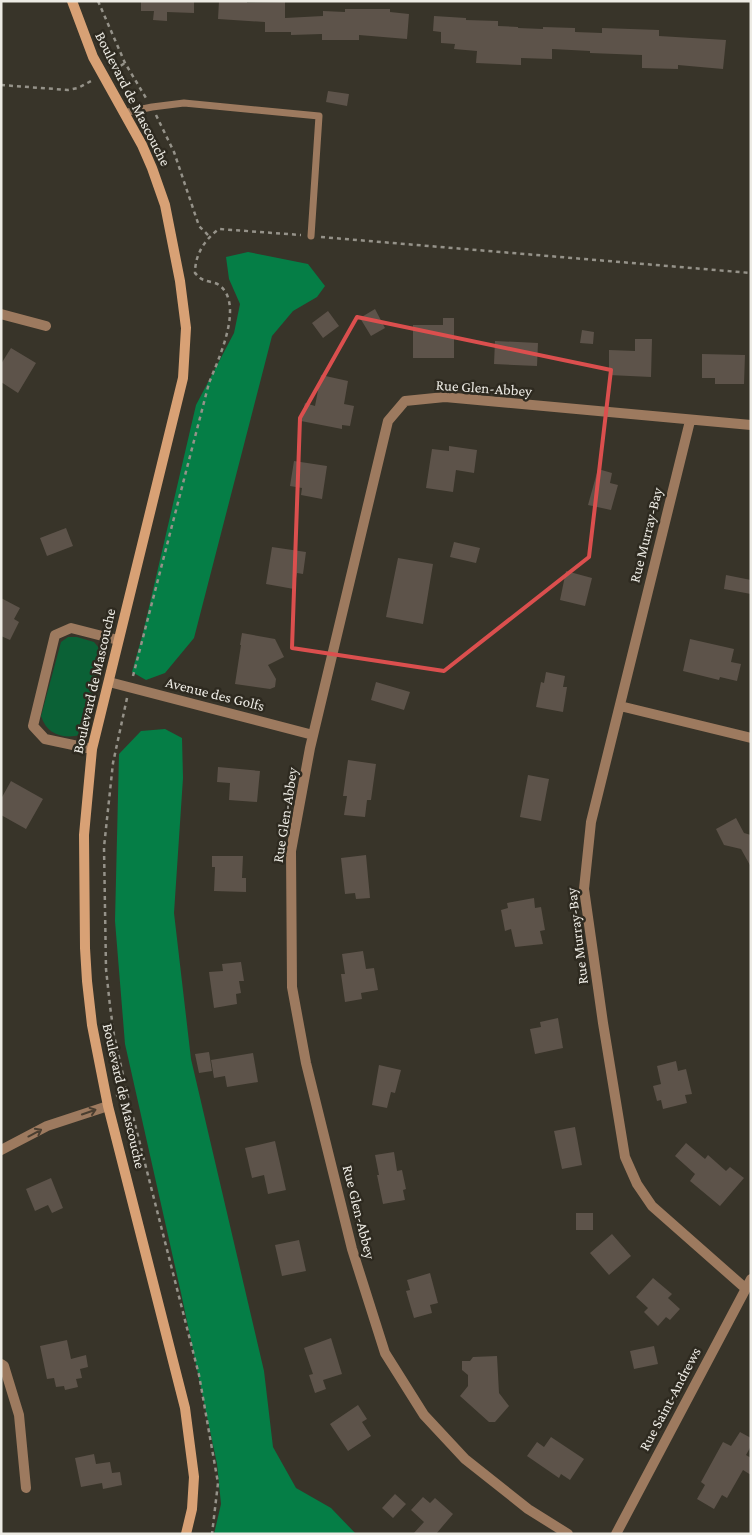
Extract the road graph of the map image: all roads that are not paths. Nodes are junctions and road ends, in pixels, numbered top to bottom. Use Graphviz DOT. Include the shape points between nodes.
graph roads {
  1 [pos="72,1"];
  2 [pos="124,113"];
  3 [pos="311,236"];
  4 [pos="1,314"];
  5 [pos="46,326"];
  6 [pos="690,421"];
  7 [pos="751,426"];
  8 [pos="118,640"];
  9 [pos="109,682"];
  10 [pos="620,706"];
  11 [pos="314,735"];
  12 [pos="751,738"];
  13 [pos="92,749"];
  14 [pos="108,1106"];
  15 [pos="1,1150"];
  16 [pos="748,1284"];
  17 [pos="1,1364"];
  18 [pos="26,1488"];
  19 [pos="186,1534"];
  20 [pos="568,1534"];
  21 [pos="616,1534"];
  1 -- 2 [label="street, Boulevard de Mascouche" via="93,57"];
  2 -- 3 [label="lane" via="184,103 319,116"];
  2 -- 8 [label="street, Boulevard de Mascouche" via="142,145 165,205 186,328 184,378"];
  4 -- 5 [label="street"];
  6 -- 7 [label="street, Rue Glen-Abbey"];
  6 -- 10 [label="street, Rue Murray-Bay"];
  6 -- 11 [label="street, Rue Glen-Abbey" via="445,397 405,402 388,421"];
  8 -- 9 [label="street, Boulevard de Mascouche"];
  8 -- 13 [label="street" via="71,628 55,635 33,726 45,739"];
  9 -- 11 [label="street, Avenue des Golfs"];
  9 -- 13 [label="street, Boulevard de Mascouche"];
  10 -- 12 [label="street"];
  10 -- 16 [label="street, Rue Murray-Bay" via="591,822 584,889 626,1158 637,1184 652,1206"];
  11 -- 20 [label="street, Rue Glen-Abbey" via="291,852 292,986 306,1063 352,1249 386,1353 424,1416 465,1459 528,1509"];
  13 -- 14 [label="street, Boulevard de Mascouche" via="84,835 85,956 92,1025"];
  15 -- 14 [label="street, one-way" via="48,1126"];
  14 -- 19 [label="street, Boulevard de Mascouche" via="185,1408 194,1477"];
  16 -- 21 [label="street, Rue Saint-Andrews"];
  17 -- 18 [label="street" via="19,1415"];
}
